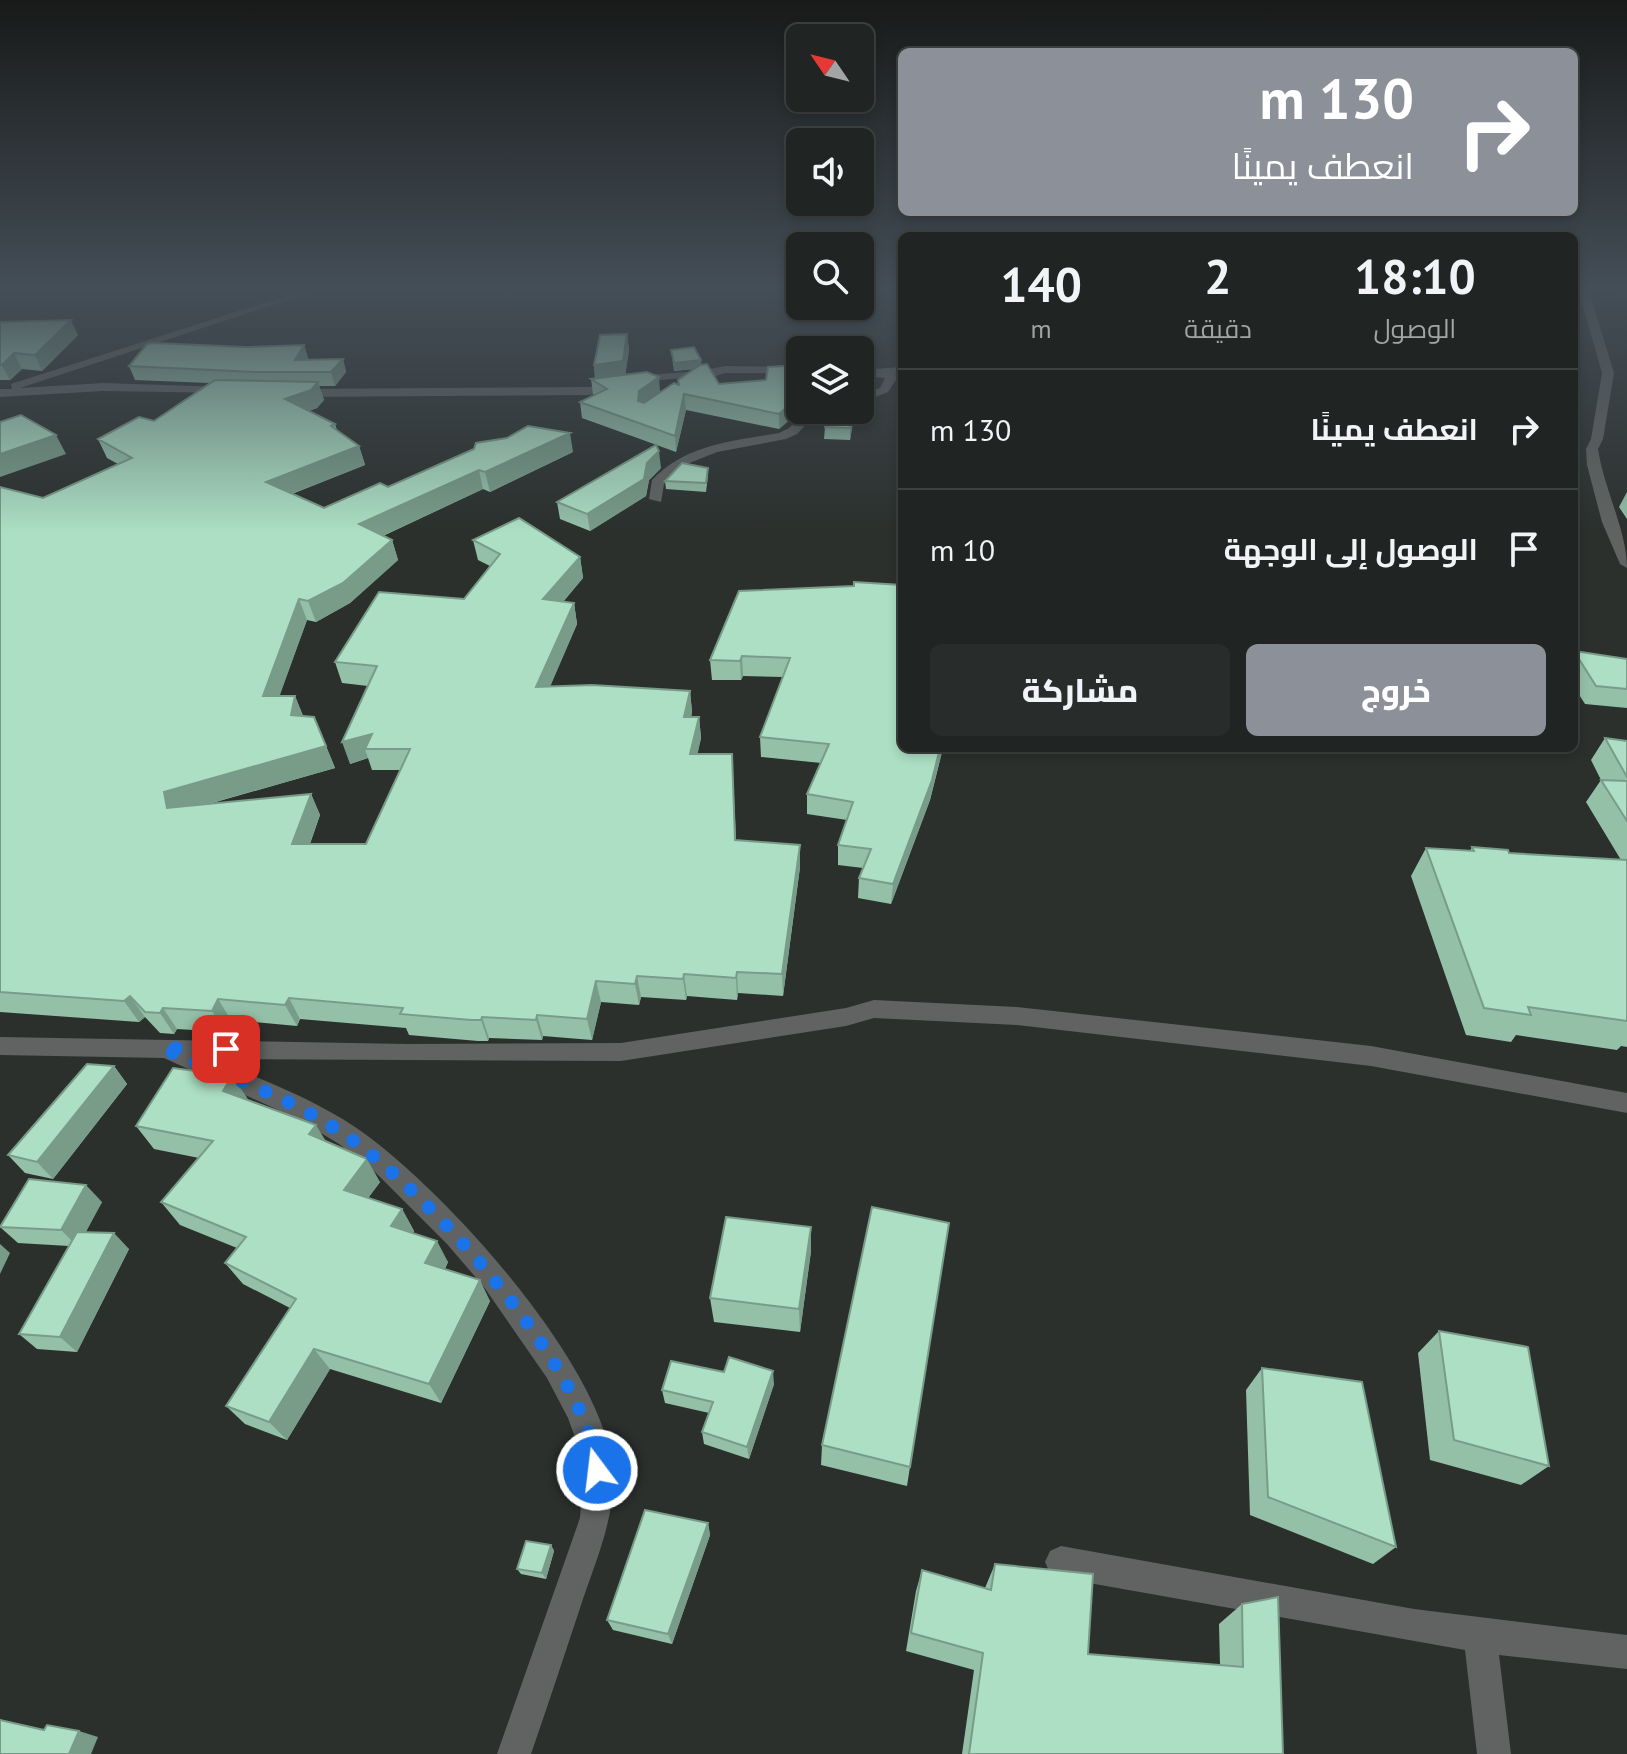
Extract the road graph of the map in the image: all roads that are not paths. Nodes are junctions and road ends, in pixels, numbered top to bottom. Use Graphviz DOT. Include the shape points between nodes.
graph roads {
  1 [pos="68,370"];
  2 [pos="735,370"];
  3 [pos="1607,370"];
  4 [pos="898,371"];
  5 [pos="874,372"];
  6 [pos="888,372"];
  7 [pos="697,374"];
  8 [pos="678,389"];
  9 [pos="0,392"];
  10 [pos="244,393"];
  11 [pos="285,393"];
  12 [pos="874,395"];
  13 [pos="800,424"];
  14 [pos="656,499"];
  15 [pos="1627,564"];
  16 [pos="0,1046"];
  17 [pos="162,1048"];
  18 [pos="1627,1103"];
  19 [pos="1061,1562"];
  20 [pos="1480,1638"];
  21 [pos="1627,1652"];
  22 [pos="514,1754"];
  23 [pos="1494,1754"];
  1 -- 9 [label="street"];
  2 -- 7 [label="street"];
  3 -- 15 [label="street" via="1592,449 1609,522"];
  4 -- 6 [label="street"];
  5 -- 6 [label="street"];
  6 -- 12 [label="street" via="888,385"];
  7 -- 8 [label="street"];
  7 -- 11 [label="street" via="578,391"];
  9 -- 10 [label="street" via="155,387"];
  13 -- 14 [label="street" via="782,436 678,462 657,483"];
  16 -- 17 [label="street"];
  17 -- 18 [label="street" via="621,1052 874,1009 1017,1016 1371,1056"];
  17 -- 22 [label="street" via="302,1108 400,1179 478,1260 566,1382 595,1452 595,1518"];
  19 -- 20 [label="street"];
  20 -- 21 [label="street"];
  20 -- 23 [label="street"];
}
